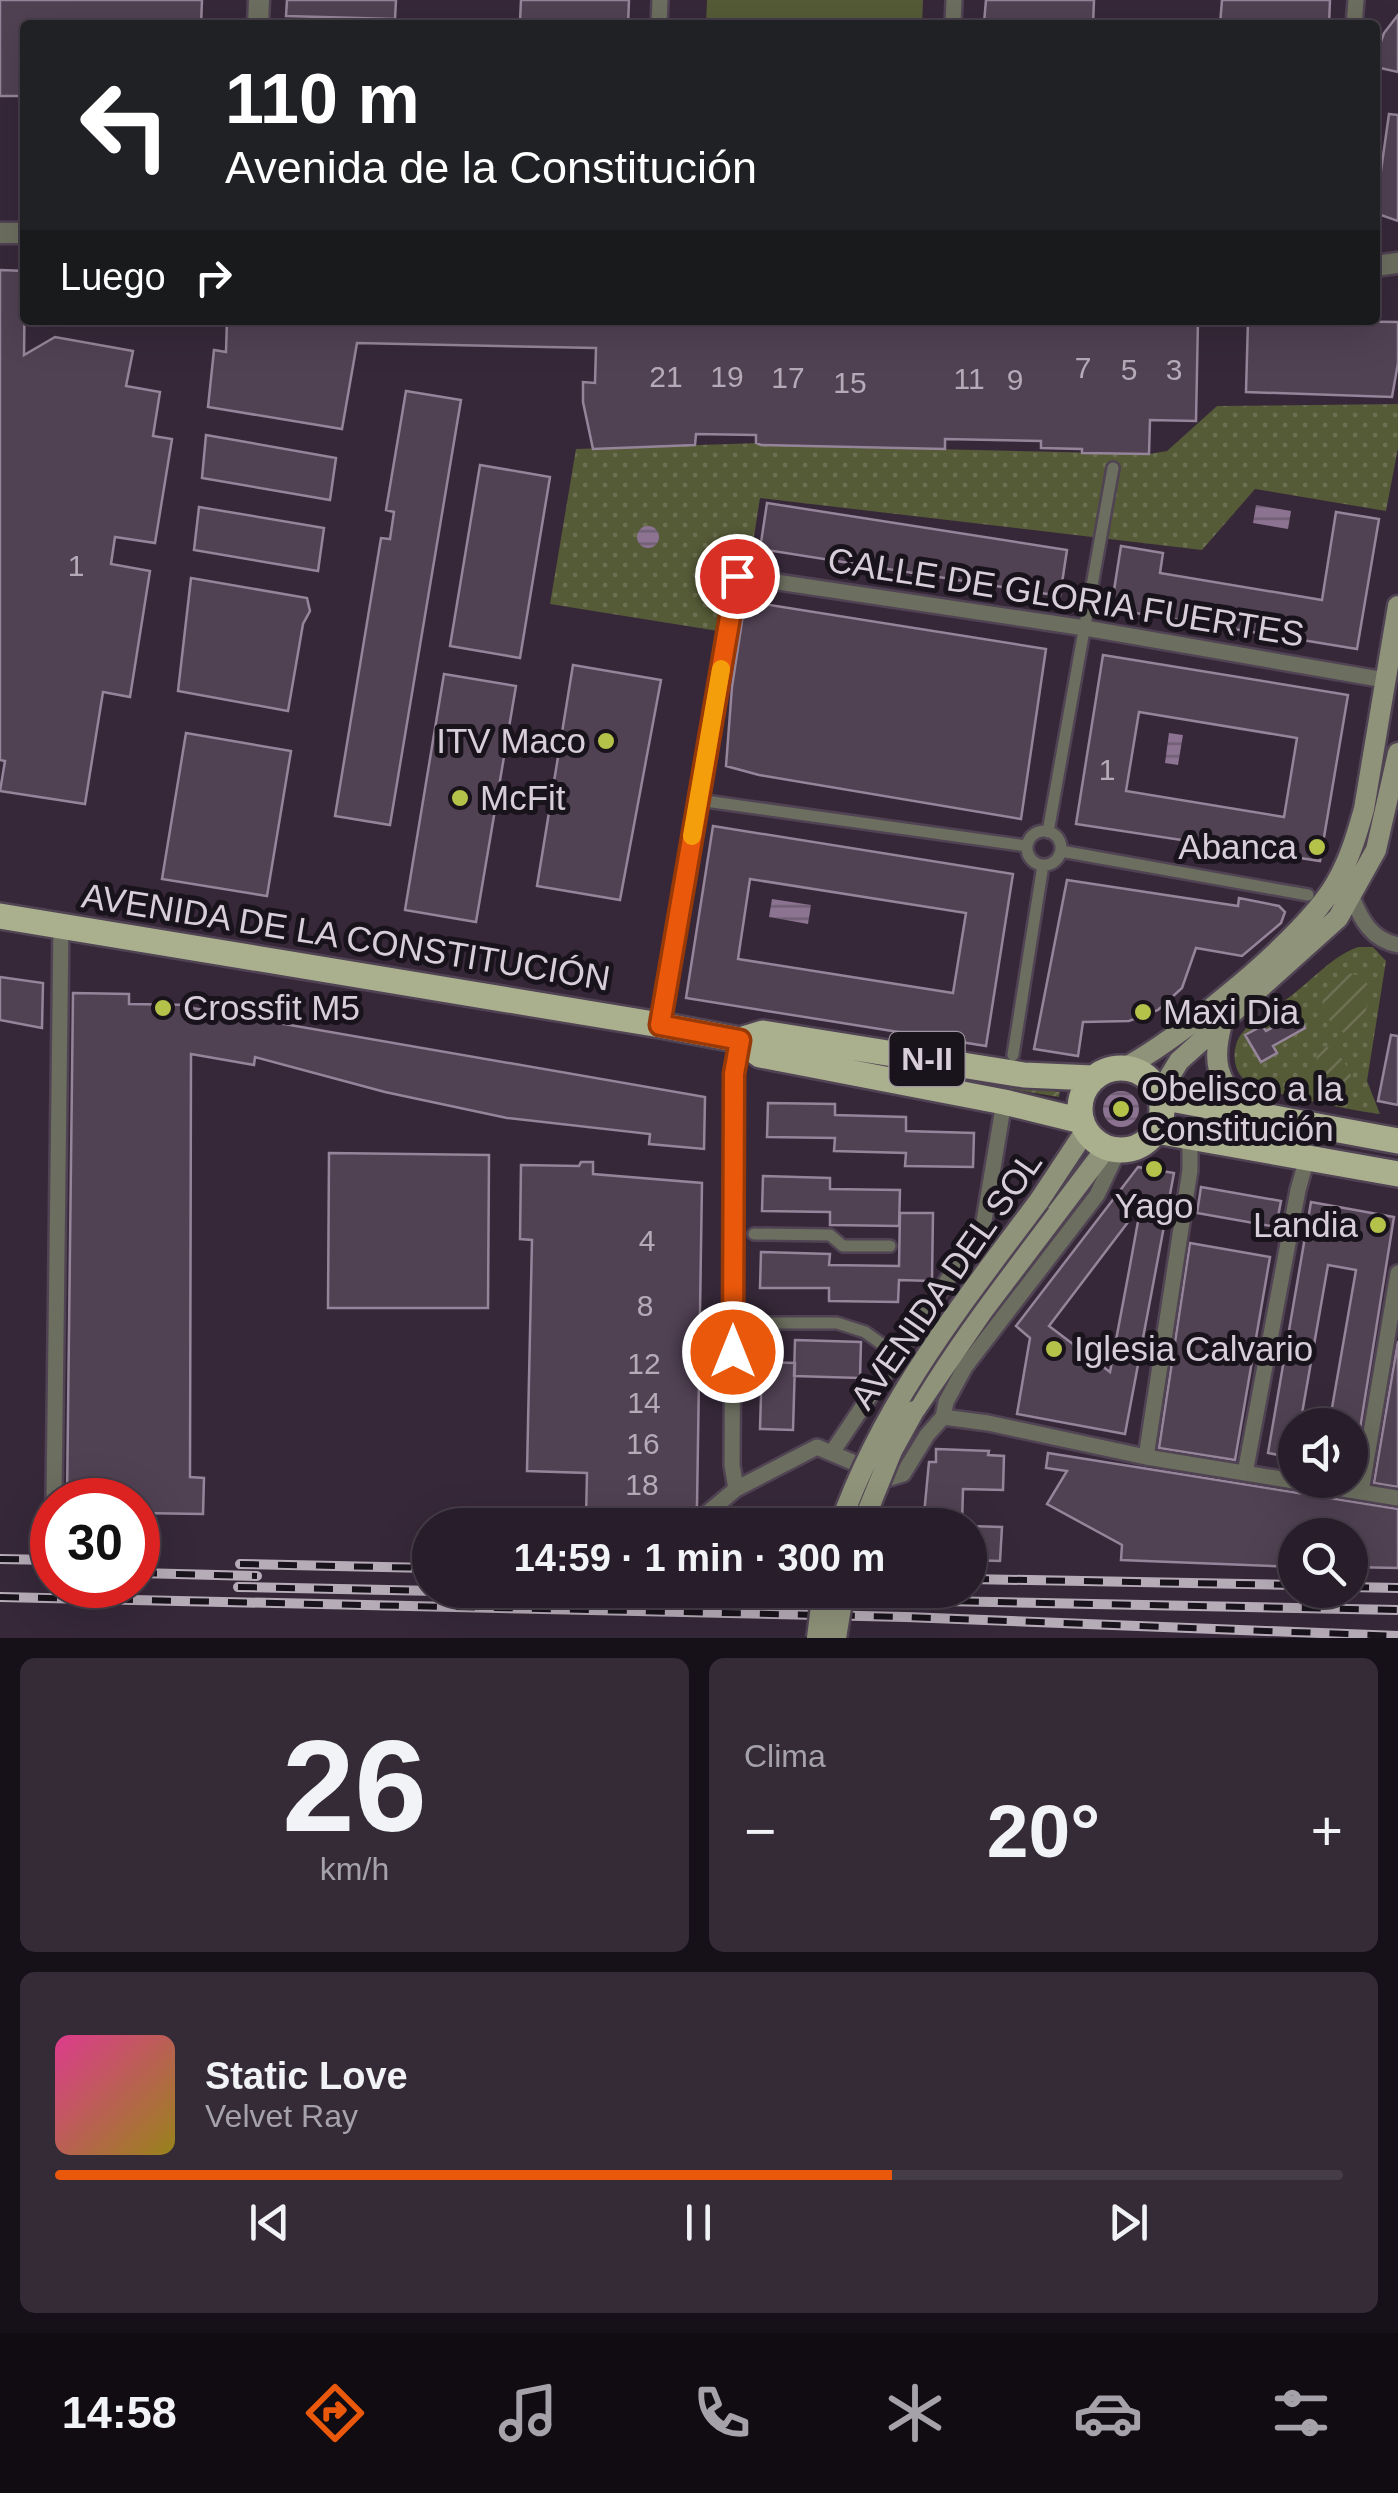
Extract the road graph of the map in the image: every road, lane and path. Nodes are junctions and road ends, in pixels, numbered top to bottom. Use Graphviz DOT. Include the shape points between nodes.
graph roads {
  1 [pos="1113,468"];
  2 [pos="1398,606"];
  3 [pos="1086,628"];
  4 [pos="1386,680"];
  5 [pos="1398,753"];
  6 [pos="698,800"];
  7 [pos="1048,832"];
  8 [pos="1028,846"];
  9 [pos="1061,851"];
  10 [pos="1043,865"];
  11 [pos="1308,896"];
  12 [pos="1352,897"];
  13 [pos="0,916"];
  14 [pos="61,925"];
  15 [pos="1398,945"];
  16 [pos="1223,1022"];
  17 [pos="660,1025"];
  18 [pos="740,1040"];
  19 [pos="1013,1054"];
  20 [pos="1124,1068"];
  21 [pos="1092,1078"];
  22 [pos="1160,1095"];
  23 [pos="1004,1102"];
  24 [pos="1242,1110"];
  25 [pos="1084,1126"];
  26 [pos="1156,1130"];
  27 [pos="1186,1136"];
  28 [pos="1398,1141"];
  29 [pos="1113,1148"];
  30 [pos="1307,1158"];
  31 [pos="1398,1174"];
  32 [pos="1048,1207"];
  33 [pos="754,1234"];
  34 [pos="890,1246"];
  35 [pos="1398,1273"];
  36 [pos="751,1323"];
  37 [pos="890,1350"];
  38 [pos="943,1417"];
  39 [pos="1368,1446"];
  40 [pos="833,1451"];
  41 [pos="1146,1457"];
  42 [pos="1246,1473"];
  43 [pos="54,1478"];
  44 [pos="1278,1478"];
  45 [pos="736,1490"];
  46 [pos="1368,1493"];
  47 [pos="1398,1498"];
  48 [pos="714,1508"];
  49 [pos="846,1508"];
  50 [pos="869,1508"];
  51 [pos="820,1608"];
  52 [pos="841,1608"];
  53 [pos="816,1638"];
  54 [pos="836,1638"];
  1 -- 3 [label="street"];
  2 -- 4 [label="main road"];
  3 -- 4 [label="street, CALLE DE GLORIA FUERTES"];
  3 -- 6 [label="street, CALLE DE GLORIA FUERTES" via="737,576"];
  3 -- 7 [label="street"];
  4 -- 20 [label="main road" via="1364,809 1337,882 1304,924 1220,999"];
  5 -- 12 [label="main road" via="1376,850"];
  6 -- 8 [label="street"];
  6 -- 17 [label="street"];
  7 -- 8 [label="street" via="1037,833"];
  7 -- 9 [label="street"];
  8 -- 10 [label="street" via="1030,857"];
  9 -- 10 [label="street"];
  9 -- 11 [label="street"];
  10 -- 19 [label="street"];
  12 -- 15 [label="street" via="1371,931"];
  12 -- 16 [label="main road" via="1324,932"];
  13 -- 14 [label="main road, AVENIDA DE LA CONSTITUCIÓN / N-II"];
  14 -- 17 [label="main road, AVENIDA DE LA CONSTITUCIÓN / N-II"];
  14 -- 43 [label="street"];
  16 -- 22 [label="main road" via="1180,1061"];
  16 -- 24 [label="main road" via="1216,1064"];
  17 -- 18 [label="main road, AVENIDA DE LA CONSTITUCIÓN / N-II"];
  18 -- 21 [label="main road, AVENIDA DE LA CONSTITUCIÓN / N-II" via="762,1033 1024,1075"];
  18 -- 23 [label="main road, AVENIDA DE LA CONSTITUCIÓN / N-II" via="760,1055"];
  18 -- 45 [label="street" via="734,1074"];
  20 -- 21 [label="main road, N-II"];
  20 -- 22 [label="main road" via="1146,1076"];
  21 -- 25 [label="main road" via="1080,1104"];
  22 -- 24 [label="main road"];
  22 -- 26 [label="main road"];
  23 -- 25 [label="main road, AVENIDA DE LA CONSTITUCIÓN / N-II"];
  23 -- 40 [label="street" via="983,1227"];
  24 -- 28 [label="main road"];
  25 -- 29 [label="main road, N-II"];
  25 -- 32 [label="main road, AVENIDA DEL SOL"];
  26 -- 27 [label="main road"];
  26 -- 29 [label="main road" via="1136,1147"];
  27 -- 30 [label="main road"];
  27 -- 41 [label="street" via="1190,1170"];
  29 -- 32 [label="main road, AVENIDA DEL SOL"];
  29 -- 38 [label="street" via="1097,1195 964,1367"];
  30 -- 31 [label="main road"];
  30 -- 42 [label="street"];
  32 -- 49 [label="main road, AVENIDA DEL SOL, bridge" via="924,1355"];
  32 -- 50 [label="main road, AVENIDA DEL SOL, bridge" via="914,1412"];
  33 -- 34 [label="street"];
  35 -- 39 [label="street"];
  36 -- 37 [label="street" via="837,1323"];
  38 -- 40 [label="street" via="903,1474 890,1478"];
  38 -- 41 [label="street"];
  40 -- 45 [label="street" via="817,1447"];
  41 -- 42 [label="street"];
  42 -- 44 [label="street"];
  45 -- 48 [label="street"];
  46 -- 47 [label="street"];
  51 -- 53 [label="main road, bridge"];
  52 -- 54 [label="main road, bridge"];
}
